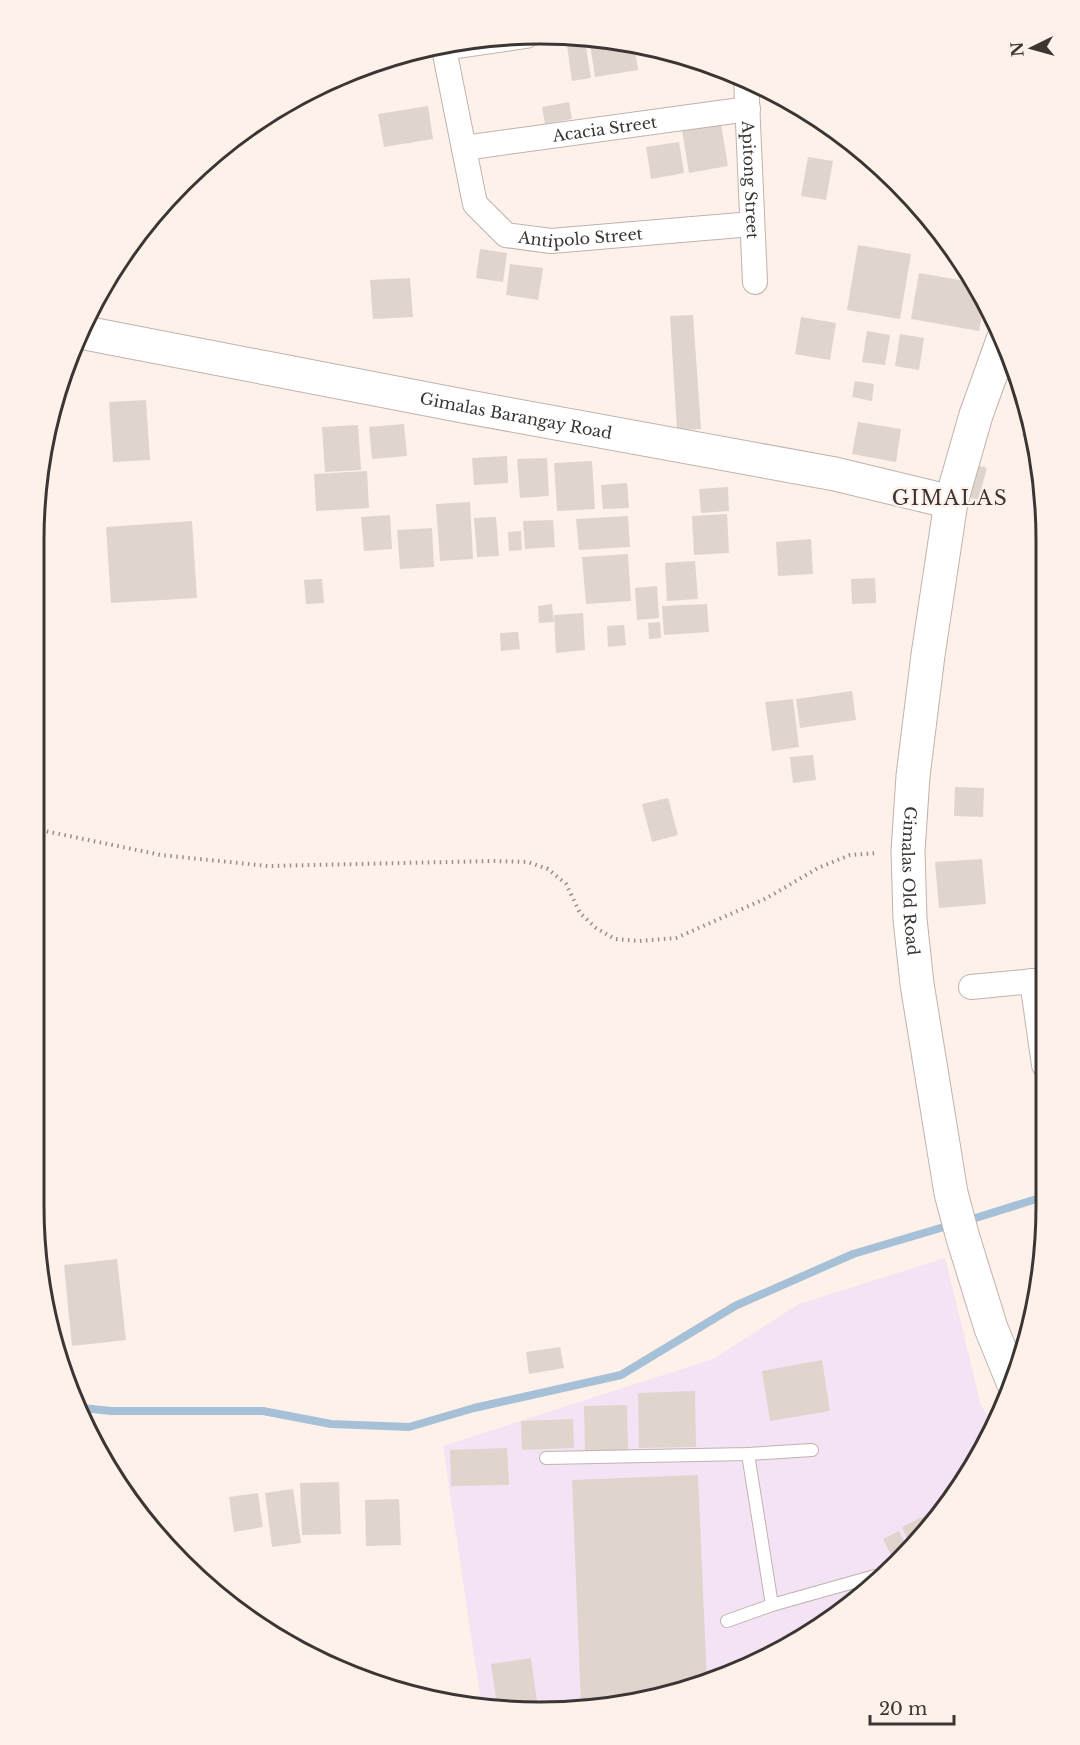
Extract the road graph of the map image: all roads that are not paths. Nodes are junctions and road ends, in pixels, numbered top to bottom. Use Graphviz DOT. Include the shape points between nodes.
graph roads {
  1 [pos="445,53"];
  2 [pos="747,89"];
  3 [pos="748,109"];
  4 [pos="464,148"];
  5 [pos="752,224"];
  6 [pos="755,282"];
  7 [pos="89,334"];
  8 [pos="1003,360"];
  9 [pos="951,502"];
  10 [pos="1036,981"];
  11 [pos="971,987"];
  12 [pos="1008,1370"];
  13 [pos="812,1450"];
  14 [pos="748,1454"];
  15 [pos="546,1458"];
  16 [pos="867,1578"];
  17 [pos="772,1605"];
  18 [pos="727,1621"];
  1 -- 4 [label="street, Antipolo Street"];
  2 -- 3 [label="street, Apitong Street"];
  3 -- 4 [label="street, Acacia Street"];
  3 -- 5 [label="street, Apitong Street"];
  4 -- 5 [label="street, Antipolo Street" via="475,204 506,235 551,241"];
  5 -- 6 [label="street, Apitong Street"];
  7 -- 9 [label="street, Gimalas Barangay Road" via="824,471"];
  8 -- 9 [label="street, Gimalas Old Road" via="976,415"];
  9 -- 12 [label="street, Gimalas Old Road" via="916,754 908,851 910,919 951,1193 991,1328"];
  10 -- 11 [label="street"];
  13 -- 14 [label="lane"];
  14 -- 15 [label="lane"];
  14 -- 17 [label="lane"];
  16 -- 17 [label="lane"];
  17 -- 18 [label="lane"];
}
